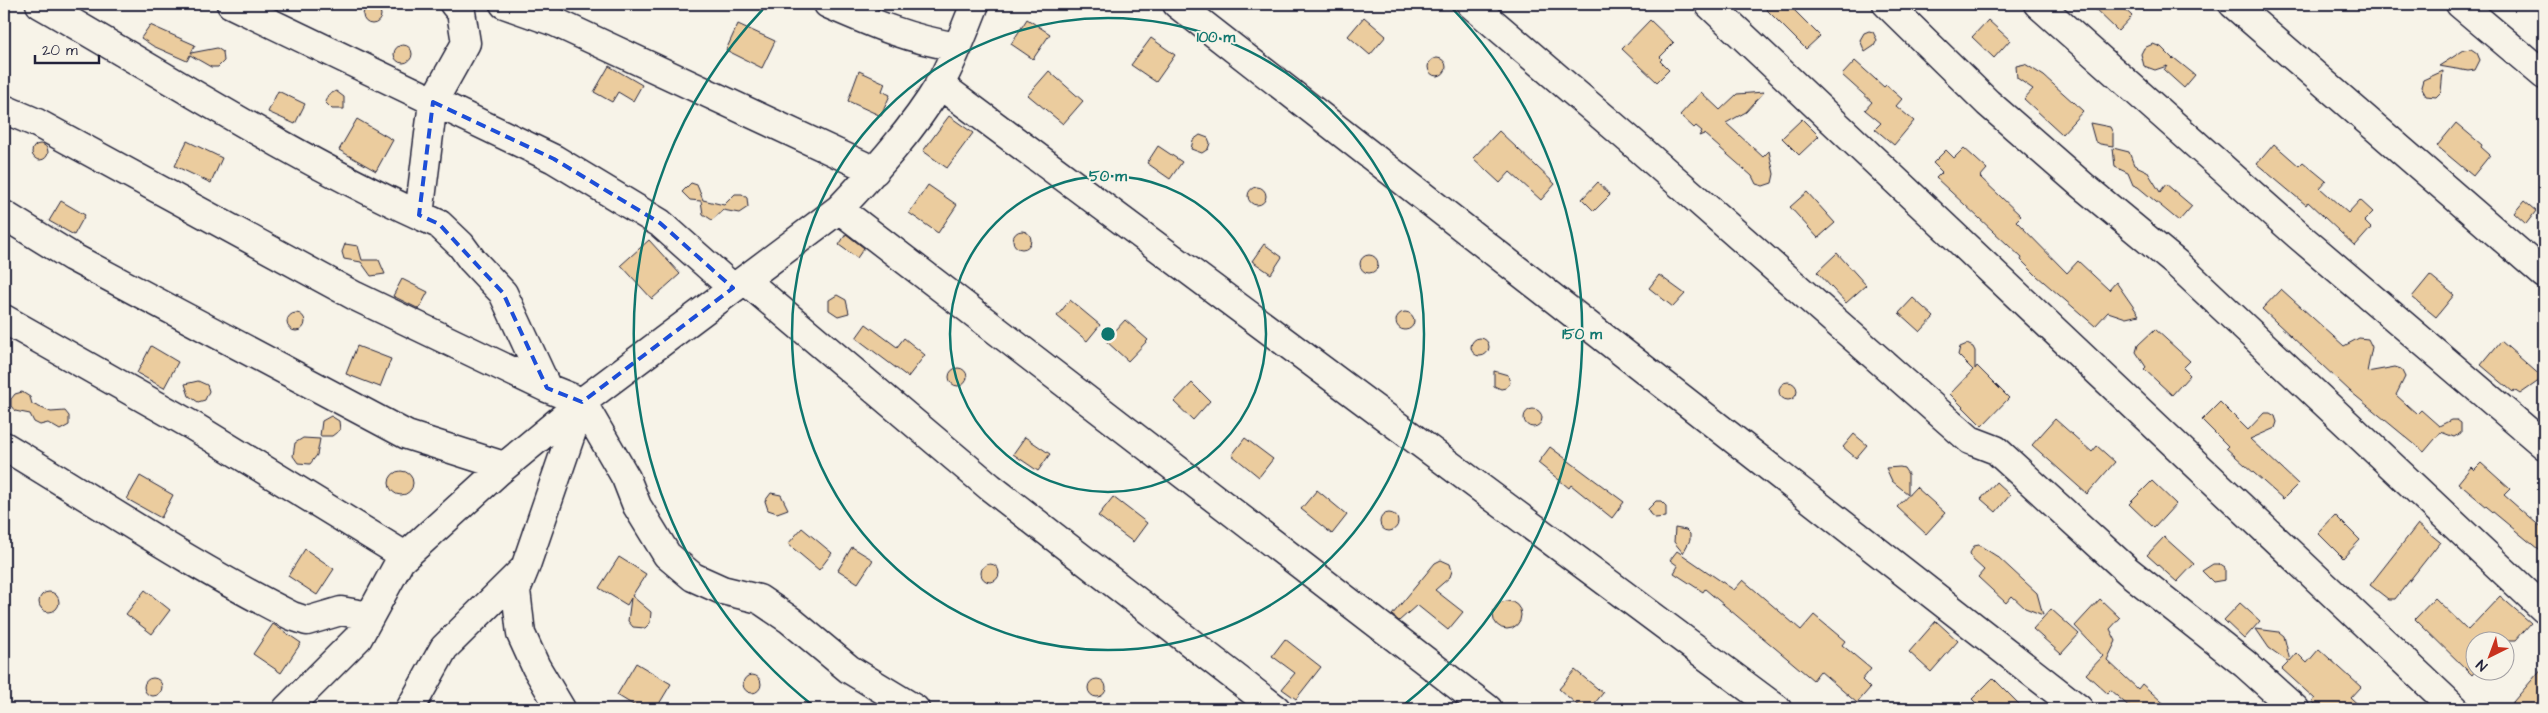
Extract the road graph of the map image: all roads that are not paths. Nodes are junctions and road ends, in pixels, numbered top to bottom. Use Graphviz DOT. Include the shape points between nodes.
graph roads {
  1 [pos="40,4"];
  2 [pos="231,4"];
  3 [pos="454,4"];
  4 [pos="504,4"];
  5 [pos="828,4"];
  6 [pos="975,4"];
  7 [pos="1177,4"];
  8 [pos="1472,4"];
  9 [pos="1708,4"];
  10 [pos="1887,4"];
  11 [pos="2038,4"];
  12 [pos="2233,4"];
  13 [pos="2460,4"];
  14 [pos="958,46"];
  15 [pos="2544,75"];
  16 [pos="939,84"];
  17 [pos="433,102"];
  18 [pos="4,109"];
  19 [pos="874,171"];
  20 [pos="840,209"];
  21 [pos="4,215"];
  22 [pos="419,215"];
  23 [pos="2544,274"];
  24 [pos="739,284"];
  25 [pos="4,319"];
  26 [pos="547,388"];
  27 [pos="582,402"];
  28 [pos="2544,445"];
  29 [pos="4,446"];
  30 [pos="504,466"];
  31 [pos="405,556"];
  32 [pos="525,568"];
  33 [pos="2544,610"];
  34 [pos="370,616"];
  35 [pos="287,709"];
  36 [pos="410,709"];
  37 [pos="561,709"];
  38 [pos="915,709"];
  39 [pos="1276,709"];
  40 [pos="1488,709"];
  41 [pos="1777,709"];
  42 [pos="2078,709"];
  43 [pos="2295,709"];
  44 [pos="2456,709"];
  1 -- 22 [label="street" via="259,133"];
  2 -- 17 [label="street"];
  3 -- 17 [label="street" via="461,12 466,42"];
  4 -- 19 [label="street" via="555,22"];
  5 -- 14 [label="street" via="915,39"];
  6 -- 14 [label="street"];
  7 -- 42 [label="street"];
  8 -- 43 [label="street" via="1970,440 1996,450 2128,571 2245,664"];
  9 -- 44 [label="street"];
  10 -- 33 [label="street" via="1988,103 2176,264"];
  11 -- 28 [label="street" via="2298,236"];
  12 -- 23 [label="street"];
  13 -- 15 [label="street"];
  14 -- 16 [label="street"];
  16 -- 19 [label="street"];
  16 -- 41 [label="street"];
  17 -- 22 [label="street"];
  17 -- 24 [label="street" via="554,159 660,223"];
  18 -- 26 [label="street" via="37,123 355,296"];
  19 -- 20 [label="street"];
  20 -- 24 [label="street"];
  20 -- 40 [label="street"];
  21 -- 30 [label="street" via="80,261 407,435"];
  22 -- 26 [label="street" via="438,224 461,245 503,293"];
  24 -- 27 [label="street"];
  24 -- 39 [label="street" via="990,487"];
  25 -- 31 [label="street" via="193,426"];
  26 -- 27 [label="street"];
  27 -- 30 [label="street"];
  27 -- 32 [label="street"];
  27 -- 38 [label="street" via="667,555 693,577 722,590 759,599 849,669"];
  29 -- 34 [label="street" via="129,524 292,616 307,621 341,611"];
  30 -- 31 [label="street"];
  31 -- 34 [label="street"];
  32 -- 36 [label="street" via="444,648"];
  32 -- 37 [label="street" via="516,590 521,634"];
  34 -- 35 [label="street" via="358,638"];
}
